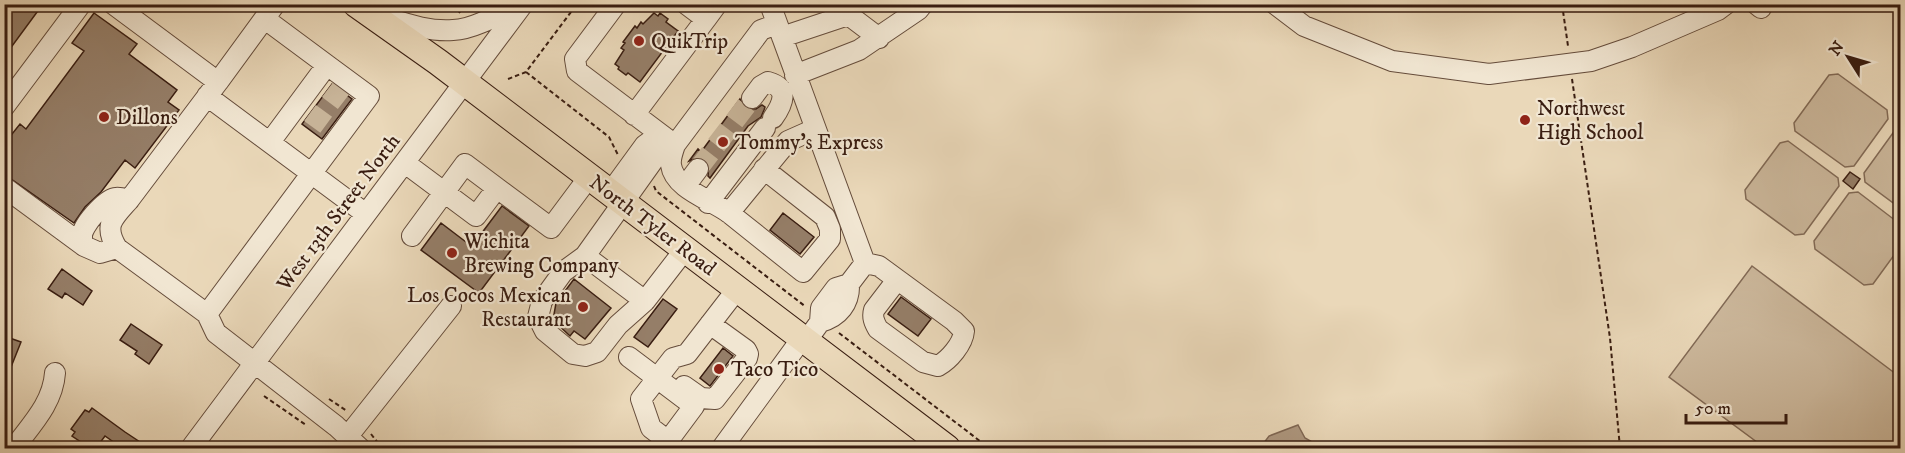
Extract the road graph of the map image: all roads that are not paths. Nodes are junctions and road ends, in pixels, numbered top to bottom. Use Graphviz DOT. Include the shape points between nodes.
graph roads {
  1 [pos="81,4"];
  2 [pos="113,4"];
  3 [pos="518,4"];
  4 [pos="523,4"];
  5 [pos="616,4"];
  6 [pos="686,4"];
  7 [pos="770,4"];
  8 [pos="923,4"];
  9 [pos="1275,4"];
  10 [pos="1726,4"];
  11 [pos="361,8"];
  12 [pos="841,10"];
  13 [pos="270,12"];
  14 [pos="711,12"];
  15 [pos="779,31"];
  16 [pos="879,38"];
  17 [pos="795,75"];
  18 [pos="323,78"];
  19 [pos="465,82"];
  20 [pos="212,89"];
  21 [pos="752,98"];
  22 [pos="4,107"];
  23 [pos="634,115"];
  24 [pos="815,129"];
  25 [pos="668,140"];
  26 [pos="270,142"];
  27 [pos="405,163"];
  28 [pos="698,169"];
  29 [pos="764,169"];
  30 [pos="312,173"];
  31 [pos="589,177"];
  32 [pos="686,185"];
  33 [pos="4,187"];
  34 [pos="497,188"];
  35 [pos="444,192"];
  36 [pos="617,198"];
  37 [pos="129,200"];
  38 [pos="708,203"];
  39 [pos="845,210"];
  40 [pos="729,213"];
  41 [pos="366,214"];
  42 [pos="825,217"];
  43 [pos="412,236"];
  44 [pos="84,246"];
  45 [pos="117,248"];
  46 [pos="686,248"];
  47 [pos="585,256"];
  48 [pos="865,263"];
  49 [pos="897,280"];
  50 [pos="738,288"];
  51 [pos="645,301"];
  52 [pos="451,306"];
  53 [pos="207,314"];
  54 [pos="710,324"];
  55 [pos="815,328"];
  56 [pos="687,354"];
  57 [pos="629,357"];
  58 [pos="254,363"];
  59 [pos="55,373"];
  60 [pos="354,442"];
  61 [pos="727,447"];
  62 [pos="14,448"];
  63 [pos="191,448"];
  64 [pos="947,448"];
  1 -- 22 [label="street"];
  2 -- 20 [label="street"];
  3 -- 11 [label="street" via="455,30 423,29"];
  4 -- 19 [label="street, West 13th Street North"];
  5 -- 23 [label="street" via="576,58 577,71"];
  6 -- 14 [label="street"];
  7 -- 15 [label="street"];
  8 -- 16 [label="street"];
  9 -- 10 [label="street" via="1304,26 1392,61 1490,74 1591,61 1632,47"];
  11 -- 19 [label="main road, North Tyler Road"];
  12 -- 15 [label="street"];
  12 -- 16 [label="street"];
  13 -- 18 [label="street"];
  13 -- 20 [label="street"];
  14 -- 23 [label="street"];
  15 -- 17 [label="street"];
  15 -- 25 [label="street" via="761,30"];
  16 -- 17 [label="street"];
  17 -- 24 [label="street"];
  18 -- 26 [label="street" via="304,109"];
  18 -- 30 [label="street" via="369,96 336,132"];
  19 -- 27 [label="street, West 13th Street North"];
  19 -- 31 [label="main road, North Tyler Road"];
  20 -- 26 [label="street"];
  20 -- 37 [label="street"];
  21 -- 38 [label="street" via="768,82 782,92 780,108"];
  23 -- 25 [label="street"];
  24 -- 29 [label="street" via="788,141"];
  24 -- 39 [label="street"];
  25 -- 32 [label="street" via="675,177"];
  25 -- 36 [label="street" via="645,145 637,170"];
  26 -- 30 [label="street"];
  27 -- 35 [label="street"];
  27 -- 41 [label="street, West 13th Street North"];
  28 -- 32 [label="street"];
  29 -- 40 [label="street"];
  29 -- 42 [label="street"];
  30 -- 41 [label="street"];
  30 -- 53 [label="street"];
  31 -- 34 [label="street" via="551,228"];
  31 -- 36 [label="main road, North Tyler Road"];
  32 -- 38 [label="street"];
  33 -- 44 [label="street"];
  34 -- 35 [label="street" via="476,216"];
  34 -- 35 [label="street" via="465,164"];
  35 -- 43 [label="street"];
  36 -- 46 [label="main road, North Tyler Road"];
  36 -- 47 [label="street"];
  37 -- 44 [label="street" via="111,200 96,213 81,236"];
  37 -- 45 [label="street" via="110,226"];
  38 -- 40 [label="street"];
  39 -- 42 [label="street"];
  39 -- 48 [label="street"];
  40 -- 42 [label="street" via="803,272 830,239"];
  41 -- 58 [label="street, West 13th Street North"];
  44 -- 45 [label="street" via="100,253"];
  45 -- 53 [label="street"];
  46 -- 50 [label="main road, North Tyler Road"];
  46 -- 51 [label="street"];
  47 -- 51 [label="street"];
  47 -- 51 [label="street" via="563,272 542,301 538,317 545,331 573,354 597,352 618,325"];
  48 -- 49 [label="street" via="879,266"];
  48 -- 55 [label="street" via="849,284 836,288 821,308"];
  49 -- 49 [label="street" via="874,310 874,322 928,365 938,366 964,338 964,331"];
  50 -- 54 [label="street"];
  50 -- 55 [label="main road, North Tyler Road"];
  52 -- 60 [label="street"];
  53 -- 58 [label="street" via="216,333"];
  54 -- 56 [label="street"];
  54 -- 56 [label="street" via="748,354 715,399 701,398 677,380 677,370"];
  55 -- 61 [label="street"];
  55 -- 64 [label="main road, North Tyler Road"];
  56 -- 57 [label="street" via="673,358 658,378"];
  58 -- 60 [label="street"];
  58 -- 63 [label="street, West 13th Street North"];
  59 -- 62 [label="street" via="50,399"];
}
